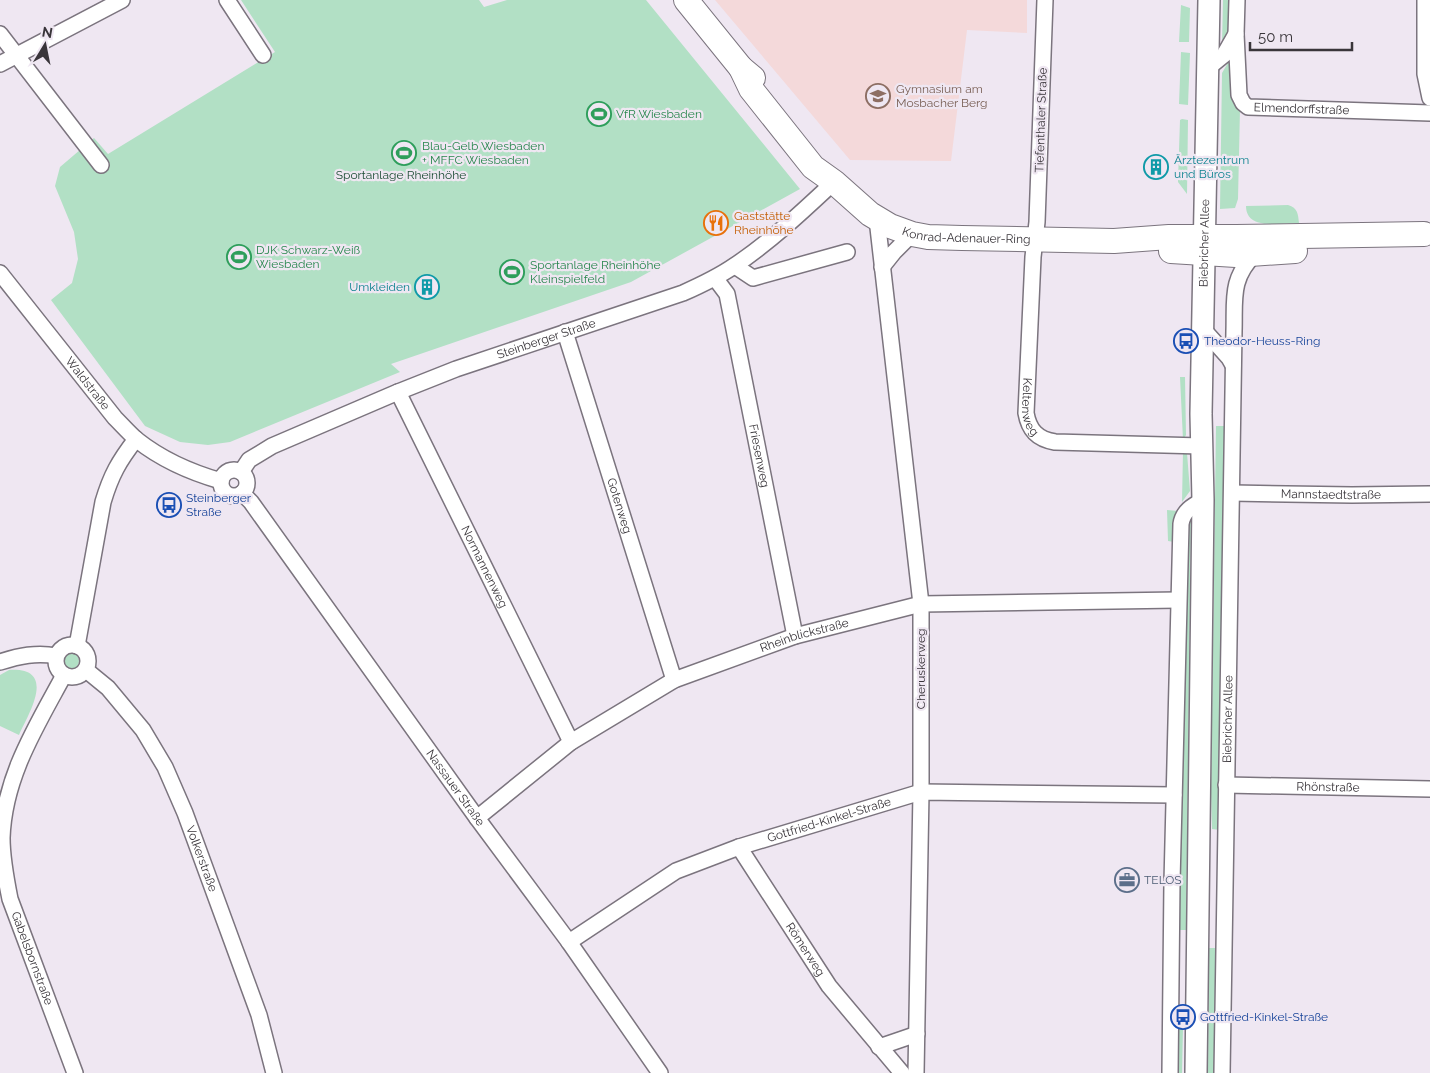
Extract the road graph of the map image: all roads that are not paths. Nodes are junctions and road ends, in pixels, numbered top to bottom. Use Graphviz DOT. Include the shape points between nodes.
graph roads {
  1 [pos="122,0"];
  2 [pos="227,0"];
  3 [pos="686,0"];
  4 [pos="1045,0"];
  5 [pos="1209,0"];
  6 [pos="1237,0"];
  7 [pos="1425,0"];
  8 [pos="0,34"];
  9 [pos="1236,34"];
  10 [pos="17,55"];
  11 [pos="263,55"];
  12 [pos="0,64"];
  13 [pos="1208,68"];
  14 [pos="1430,98"];
  15 [pos="1430,113"];
  16 [pos="101,165"];
  17 [pos="834,182"];
  18 [pos="877,219"];
  19 [pos="1427,233"];
  20 [pos="912,234"];
  21 [pos="1035,239"];
  22 [pos="1204,245"];
  23 [pos="847,252"];
  24 [pos="1255,254"];
  25 [pos="735,266"];
  26 [pos="882,267"];
  27 [pos="0,273"];
  28 [pos="715,278"];
  29 [pos="1203,329"];
  30 [pos="565,332"];
  31 [pos="1233,365"];
  32 [pos="398,392"];
  33 [pos="136,439"];
  34 [pos="1201,446"];
  35 [pos="245,466"];
  36 [pos="208,476"];
  37 [pos="1232,493"];
  38 [pos="1430,494"];
  39 [pos="246,497"];
  40 [pos="1203,500"];
  41 [pos="1178,600"];
  42 [pos="921,604"];
  43 [pos="795,636"];
  44 [pos="77,646"];
  45 [pos="56,656"];
  46 [pos="0,662"];
  47 [pos="86,670"];
  48 [pos="64,676"];
  49 [pos="674,680"];
  50 [pos="571,742"];
  51 [pos="1226,785"];
  52 [pos="1430,789"];
  53 [pos="921,792"];
  54 [pos="1174,795"];
  55 [pos="477,818"];
  56 [pos="738,848"];
  57 [pos="569,942"];
  58 [pos="917,1034"];
  59 [pos="879,1047"];
  60 [pos="76,1073"];
  61 [pos="274,1073"];
  62 [pos="660,1073"];
  63 [pos="902,1073"];
  64 [pos="916,1073"];
  65 [pos="1170,1073"];
  66 [pos="1196,1073"];
  67 [pos="1222,1073"];
  1 -- 10 [label="street"];
  2 -- 11 [label="street"];
  3 -- 17 [label="main road, Konrad-Adenauer-Ring" via="741,68 751,89 809,162"];
  4 -- 21 [label="street, Tiefenthaler Straße"];
  5 -- 13 [label="main road, Biebricher Allee"];
  6 -- 9 [label="street"];
  7 -- 14 [label="street" via="1424,65"];
  8 -- 10 [label="street"];
  9 -- 13 [label="street" via="1224,55"];
  9 -- 15 [label="street, Elmendorffstraße" via="1239,95 1248,107"];
  10 -- 12 [label="street"];
  10 -- 16 [label="street"];
  13 -- 22 [label="main road, Biebricher Allee"];
  17 -- 18 [label="main road, Konrad-Adenauer-Ring"];
  17 -- 25 [label="street, Steinberger Straße"];
  18 -- 20 [label="main road, Konrad-Adenauer-Ring"];
  18 -- 26 [label="street, Cheruskerweg"];
  19 -- 22 [label="main road"];
  19 -- 24 [label="main road" via="1387,242"];
  20 -- 21 [label="main road, Konrad-Adenauer-Ring"];
  20 -- 26 [label="street"];
  21 -- 22 [label="main road, Konrad-Adenauer-Ring" via="1114,241 1169,237"];
  21 -- 34 [label="street, Keltenweg" via="1026,413 1034,434 1054,442"];
  22 -- 24 [label="main road"];
  22 -- 29 [label="main road, Biebricher Allee"];
  23 -- 25 [label="street" via="753,278"];
  24 -- 31 [label="street, Biebricher Allee" via="1236,281"];
  25 -- 28 [label="street, Steinberger Straße"];
  26 -- 42 [label="street, Cheruskerweg"];
  27 -- 33 [label="street, Waldstraße" via="115,418"];
  28 -- 30 [label="street, Steinberger Straße" via="683,293"];
  28 -- 43 [label="street, Friesenweg" via="727,294"];
  29 -- 31 [label="street"];
  29 -- 34 [label="main road, Biebricher Allee"];
  30 -- 32 [label="street, Steinberger Straße"];
  30 -- 49 [label="street, Gotenweg"];
  31 -- 37 [label="street, Biebricher Allee"];
  32 -- 35 [label="street, Steinberger Straße" via="272,446"];
  32 -- 50 [label="street, Normannenweg"];
  33 -- 36 [label="street, Waldstraße" via="148,448"];
  33 -- 44 [label="street" via="119,461 108,484"];
  34 -- 40 [label="main road, Biebricher Allee"];
  35 -- 36 [label="street, Steinberger Straße" via="224,475"];
  35 -- 39 [label="street"];
  36 -- 39 [label="street, Waldstraße" via="228,494"];
  37 -- 38 [label="street, Mannstaedtstraße"];
  37 -- 51 [label="street, Biebricher Allee"];
  39 -- 55 [label="street, Nassauer Straße"];
  40 -- 41 [label="street" via="1190,507 1182,517"];
  40 -- 66 [label="main road, Biebricher Allee"];
  41 -- 42 [label="street, Rheinblickstraße"];
  41 -- 54 [label="street"];
  42 -- 43 [label="street, Rheinblickstraße"];
  42 -- 53 [label="street, Cheruskerweg"];
  43 -- 49 [label="street, Rheinblickstraße"];
  44 -- 45 [label="street" via="62,648"];
  44 -- 47 [label="street" via="88,656"];
  45 -- 46 [label="street" via="32,654"];
  45 -- 48 [label="street" via="56,665"];
  47 -- 48 [label="street" via="74,677"];
  47 -- 61 [label="street, Volkerstraße" via="108,688 143,730 165,767 259,1015"];
  48 -- 60 [label="street, Gabelsbornstraße" via="12,779 2,838 10,899"];
  49 -- 50 [label="street, Rheinblickstraße"];
  50 -- 55 [label="street, Rheinblickstraße"];
  51 -- 52 [label="street, Rhönstraße"];
  51 -- 67 [label="street, Biebricher Allee"];
  53 -- 54 [label="street, Gottfried-Kinkel-Straße"];
  53 -- 56 [label="street, Gottfried-Kinkel-Straße"];
  53 -- 58 [label="street, Cheruskerweg"];
  54 -- 65 [label="street"];
  55 -- 57 [label="street, Nassauer Straße"];
  56 -- 57 [label="street, Gottfried-Kinkel-Straße" via="676,870"];
  56 -- 59 [label="street, Römerweg" via="829,986"];
  57 -- 62 [label="street, Nassauer Straße"];
  58 -- 59 [label="street"];
  58 -- 64 [label="street, Cheruskerweg"];
  59 -- 63 [label="street, Römerweg"];
}
